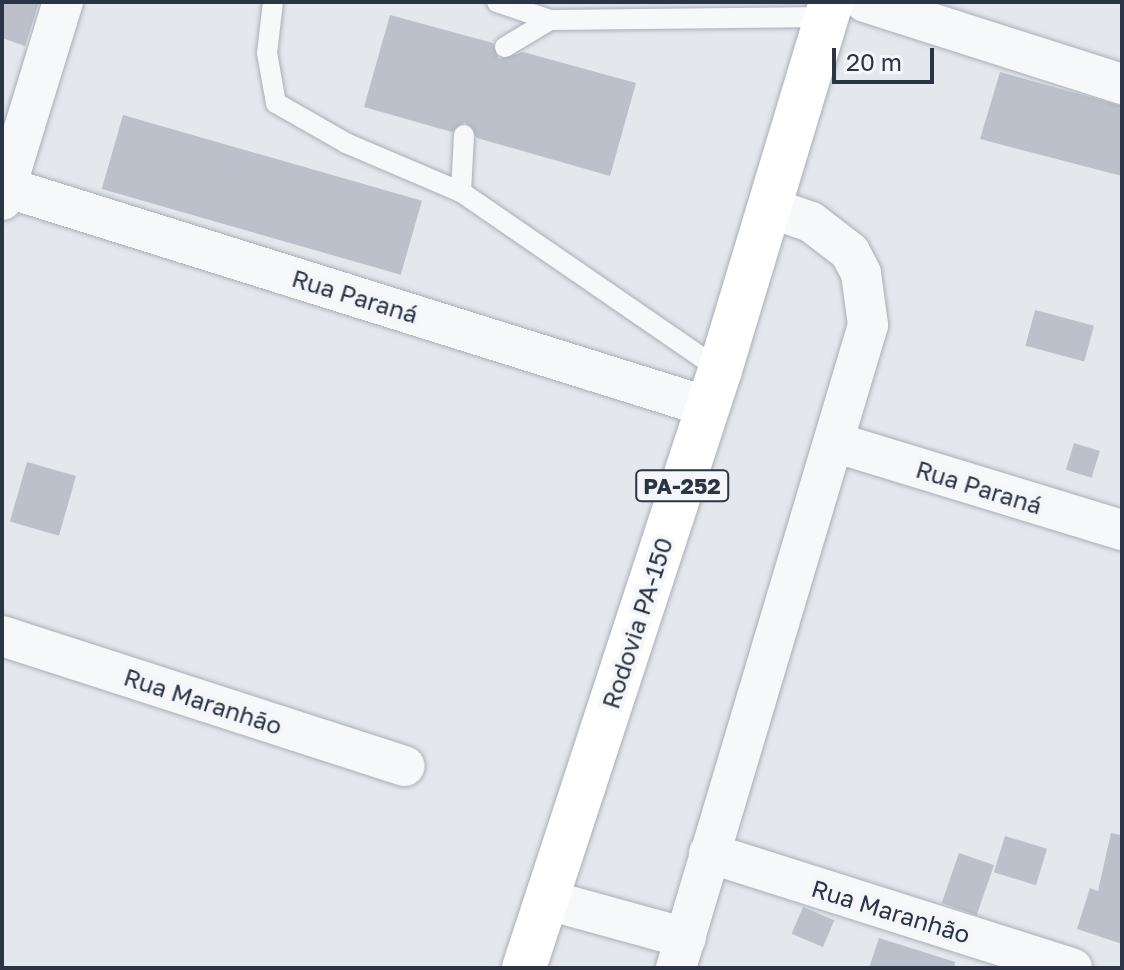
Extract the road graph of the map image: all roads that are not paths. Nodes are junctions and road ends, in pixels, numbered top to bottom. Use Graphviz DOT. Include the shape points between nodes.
graph roads {
  1 [pos="63,2"];
  2 [pos="273,2"];
  3 [pos="497,2"];
  4 [pos="841,7"];
  5 [pos="940,15"];
  6 [pos="550,20"];
  7 [pos="505,47"];
  8 [pos="1122,84"];
  9 [pos="464,135"];
  10 [pos="3,191"];
  11 [pos="461,192"];
  12 [pos="768,207"];
  13 [pos="714,388"];
  14 [pos="837,443"];
  15 [pos="1122,530"];
  16 [pos="2,636"];
  17 [pos="405,766"];
  18 [pos="709,853"];
  19 [pos="548,900"];
  20 [pos="681,953"];
  21 [pos="524,968"];
  22 [pos="1072,968"];
  1 -- 10 [label="street"];
  2 -- 11 [label="lane" via="267,53 276,103 346,143"];
  3 -- 6 [label="lane"];
  4 -- 5 [label="street"];
  4 -- 6 [label="lane"];
  4 -- 12 [label="highway, Rodovia PA-150 / PA-252"];
  5 -- 8 [label="street"];
  6 -- 7 [label="lane"];
  9 -- 11 [label="lane"];
  10 -- 13 [label="street, Rua Paraná"];
  11 -- 13 [label="lane"];
  12 -- 13 [label="highway, Rodovia PA-150 / PA-252"];
  12 -- 14 [label="street" via="835,236 861,273 868,325"];
  13 -- 19 [label="highway, Rodovia PA-150 / PA-252"];
  14 -- 15 [label="street, Rua Paraná"];
  14 -- 18 [label="street"];
  16 -- 17 [label="street, Rua Maranhão"];
  18 -- 20 [label="street"];
  18 -- 22 [label="street, Rua Maranhão"];
  19 -- 20 [label="street"];
  19 -- 21 [label="highway, Rodovia PA-150 / PA-252"];
}
